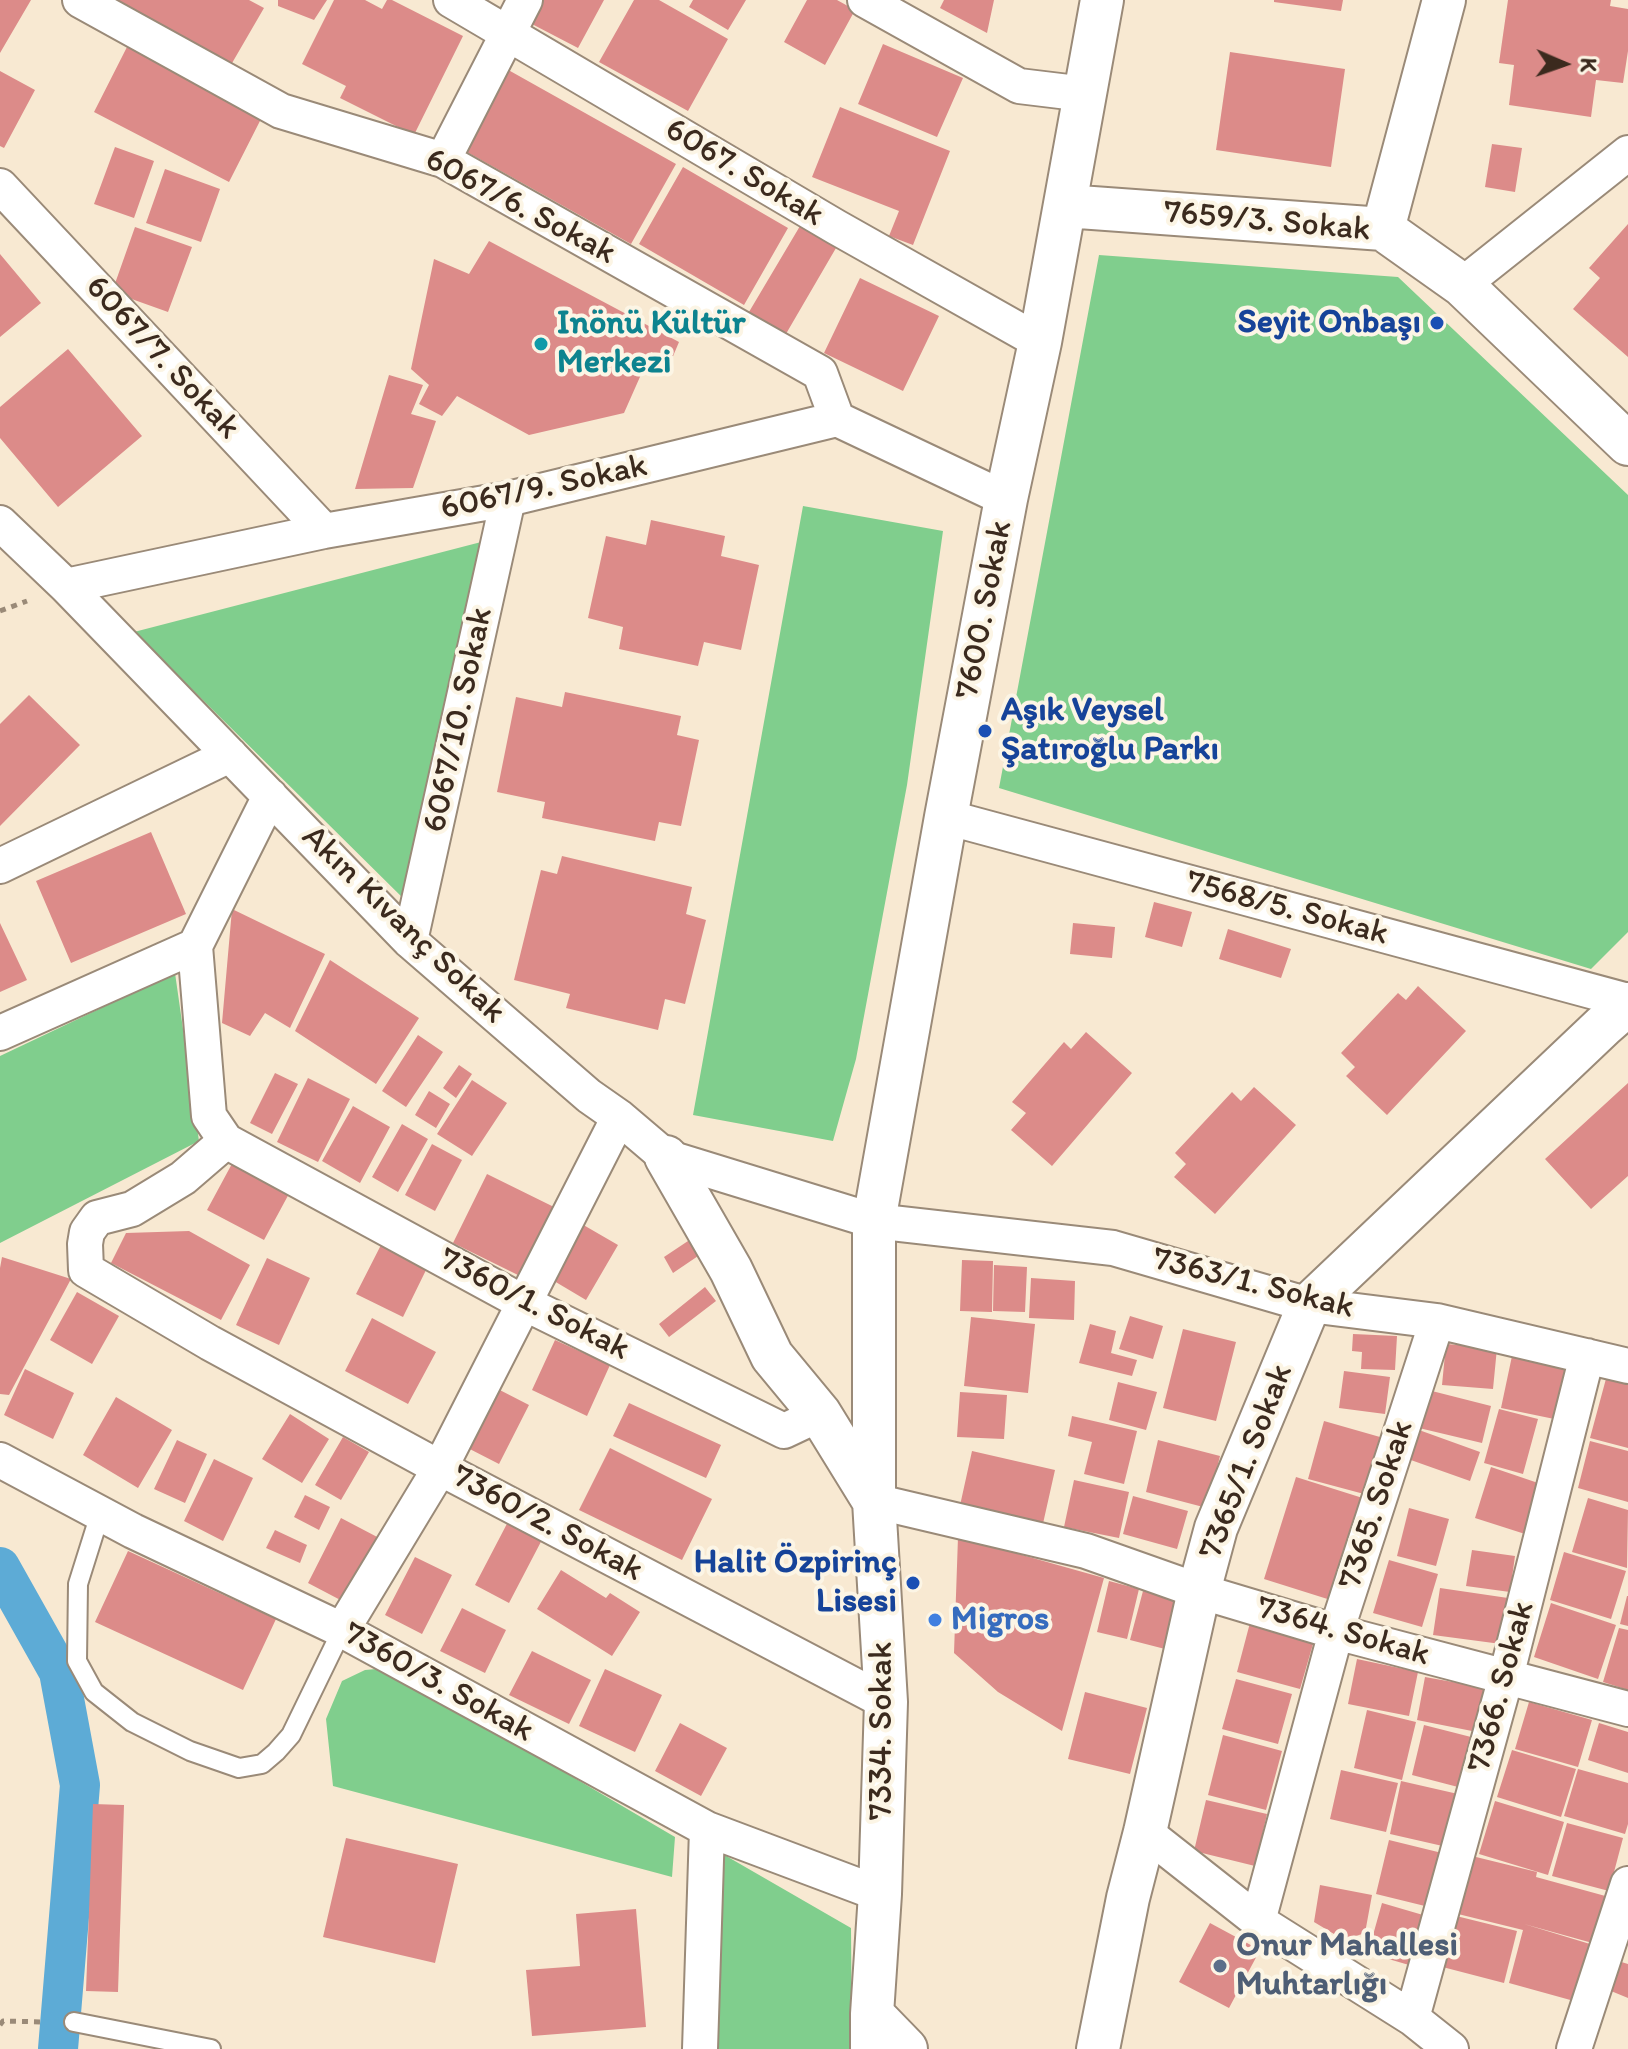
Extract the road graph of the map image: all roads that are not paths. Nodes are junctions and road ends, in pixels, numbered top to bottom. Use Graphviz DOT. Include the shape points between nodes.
graph roads {
  1 [pos="80,0"];
  2 [pos="451,0"];
  3 [pos="525,0"];
  4 [pos="865,0"];
  5 [pos="1102,0"];
  6 [pos="1444,0"];
  7 [pos="509,33"];
  8 [pos="1085,94"];
  9 [pos="1628,153"];
  10 [pos="443,160"];
  11 [pos="0,186"];
  12 [pos="1065,206"];
  13 [pos="1383,229"];
  14 [pos="1462,285"];
  15 [pos="1040,342"];
  16 [pos="837,419"];
  17 [pos="1628,444"];
  18 [pos="508,499"];
  19 [pos="1006,499"];
  20 [pos="0,523"];
  21 [pos="324,531"];
  22 [pos="66,586"];
  23 [pos="230,755"];
  24 [pos="270,796"];
  25 [pos="946,817"];
  26 [pos="0,866"];
  27 [pos="410,941"];
  28 [pos="195,946"];
  29 [pos="1628,1003"];
  30 [pos="0,1033"];
  31 [pos="619,1117"];
  32 [pos="239,1148"];
  33 [pos="666,1157"];
  34 [pos="874,1221"];
  35 [pos="524,1303"];
  36 [pos="1309,1305"];
  37 [pos="1437,1321"];
  38 [pos="1587,1356"];
  39 [pos="1628,1366"];
  40 [pos="820,1414"];
  41 [pos="0,1460"];
  42 [pos="440,1468"];
  43 [pos="874,1501"];
  44 [pos="100,1514"];
  45 [pos="1199,1591"];
  46 [pos="342,1630"];
  47 [pos="1336,1632"];
  48 [pos="1506,1677"];
  49 [pos="886,1702"];
  50 [pos="1628,1709"];
  51 [pos="707,1829"];
  52 [pos="1145,1832"];
  53 [pos="1628,1884"];
  54 [pos="880,1894"];
  55 [pos="1258,1921"];
  56 [pos="1412,2018"];
  57 [pos="74,2022"];
  58 [pos="872,2031"];
  59 [pos="211,2049"];
  60 [pos="700,2049"];
  61 [pos="906,2049"];
  62 [pos="1098,2049"];
  63 [pos="1451,2049"];
  64 [pos="1574,2049"];
  1 -- 10 [label="street, 6067/6. Sokak" via="281,111"];
  2 -- 7 [label="street, 6067. Sokak"];
  3 -- 7 [label="street"];
  4 -- 8 [label="street" via="1019,86"];
  5 -- 8 [label="street, 7600. Sokak"];
  6 -- 13 [label="street"];
  7 -- 10 [label="street"];
  7 -- 15 [label="street, 6067. Sokak"];
  8 -- 12 [label="street, 7600. Sokak"];
  9 -- 14 [label="street"];
  10 -- 16 [label="street, 6067/6. Sokak" via="820,373"];
  11 -- 21 [label="street, 6067/7. Sokak"];
  12 -- 13 [label="street, 7659/3. Sokak"];
  12 -- 15 [label="street, 7600. Sokak"];
  13 -- 14 [label="street, 7659/3. Sokak"];
  14 -- 17 [label="street, 7659/3. Sokak"];
  15 -- 19 [label="street, 7600. Sokak"];
  16 -- 18 [label="street, 6067/9. Sokak"];
  16 -- 19 [label="street"];
  18 -- 21 [label="street, 6067/9. Sokak"];
  18 -- 27 [label="street, 6067/10. Sokak"];
  19 -- 25 [label="street, 7600. Sokak"];
  20 -- 22 [label="street, Akın Kıvanç Sokak"];
  21 -- 22 [label="street, 6067/9. Sokak"];
  22 -- 23 [label="street, Akın Kıvanç Sokak"];
  23 -- 24 [label="street, Akın Kıvanç Sokak"];
  23 -- 26 [label="street"];
  24 -- 27 [label="street, Akın Kıvanç Sokak"];
  24 -- 28 [label="street"];
  25 -- 29 [label="street, 7568/5. Sokak"];
  25 -- 34 [label="street, 7600. Sokak"];
  27 -- 31 [label="street, Akın Kıvanç Sokak"];
  28 -- 30 [label="street"];
  28 -- 32 [label="street" via="209,1116"];
  29 -- 36 [label="street, 7365/1. Sokak"];
  31 -- 33 [label="street, Akın Kıvanç Sokak"];
  31 -- 35 [label="street"];
  32 -- 35 [label="street, 7360/1. Sokak"];
  32 -- 42 [label="street, 7360/2. Sokak" via="132,1209 97,1218 87,1232 86,1270"];
  33 -- 34 [label="street, Akın Kıvanç Sokak"];
  33 -- 40 [label="street" via="731,1270 772,1356"];
  34 -- 36 [label="street, 7363/1. Sokak" via="1113,1248"];
  34 -- 43 [label="street, 7334. Sokak"];
  35 -- 40 [label="street, 7360/1. Sokak" via="784,1431"];
  35 -- 42 [label="street"];
  36 -- 37 [label="street, 7363/1. Sokak"];
  36 -- 45 [label="street, 7365/1. Sokak" via="1216,1528"];
  37 -- 38 [label="street, 7363/1. Sokak"];
  37 -- 47 [label="street, 7365. Sokak"];
  38 -- 39 [label="street, 7363/1. Sokak"];
  38 -- 48 [label="street, 7366. Sokak"];
  40 -- 43 [label="street"];
  41 -- 44 [label="street, 7360/3. Sokak"];
  42 -- 46 [label="street"];
  42 -- 49 [label="street, 7360/2. Sokak"];
  43 -- 45 [label="street, 7364. Sokak" via="1086,1551"];
  43 -- 49 [label="street, 7334. Sokak"];
  44 -- 46 [label="street, 7360/3. Sokak"];
  44 -- 46 [label="lane" via="78,1584 77,1661 94,1692 132,1722 190,1751 239,1768 262,1764 291,1735"];
  45 -- 47 [label="street, 7364. Sokak"];
  45 -- 52 [label="street, 7365/1. Sokak"];
  46 -- 51 [label="street, 7360/3. Sokak"];
  47 -- 48 [label="street, 7364. Sokak"];
  47 -- 55 [label="street, 7365. Sokak"];
  48 -- 50 [label="street, 7364. Sokak"];
  48 -- 56 [label="street, 7366. Sokak"];
  49 -- 54 [label="street, 7334. Sokak"];
  51 -- 54 [label="street, 7360/3. Sokak"];
  51 -- 60 [label="street"];
  52 -- 55 [label="street"];
  52 -- 62 [label="street, 7365/1. Sokak"];
  53 -- 64 [label="street"];
  54 -- 58 [label="street, 7334. Sokak"];
  55 -- 56 [label="street"];
  56 -- 63 [label="street"];
  57 -- 59 [label="lane"];
  58 -- 61 [label="street"];
}
